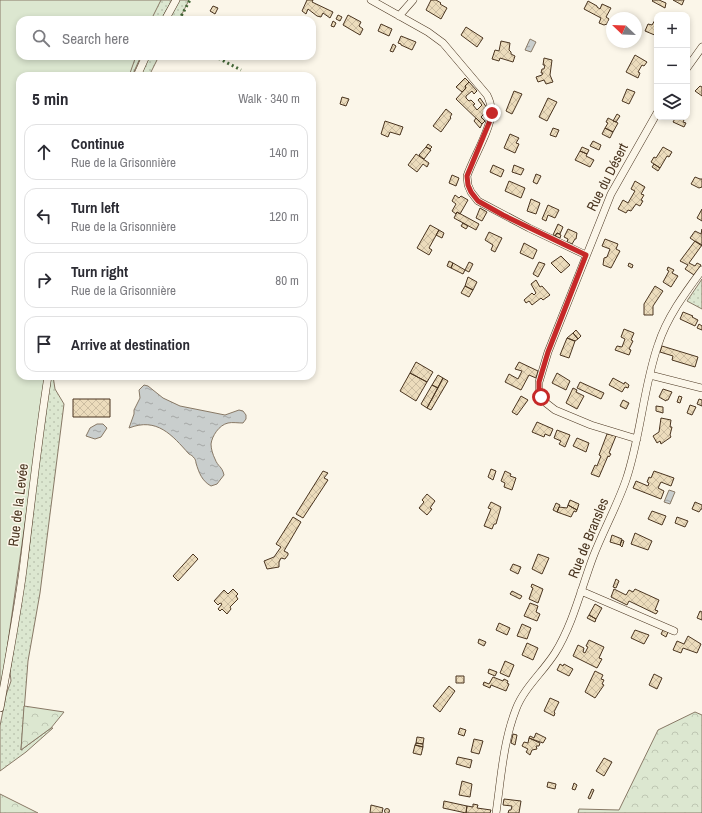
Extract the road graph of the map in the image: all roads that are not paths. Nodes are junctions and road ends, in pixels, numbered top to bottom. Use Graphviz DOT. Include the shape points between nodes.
graph roads {
  1 [pos="176,0"];
  2 [pos="371,0"];
  3 [pos="413,0"];
  4 [pos="167,16"];
  5 [pos="399,16"];
  6 [pos="702,47"];
  7 [pos="144,60"];
  8 [pos="690,64"];
  9 [pos="139,72"];
  10 [pos="654,118"];
  11 [pos="586,255"];
  12 [pos="702,270"];
  13 [pos="650,375"];
  14 [pos="47,380"];
  15 [pos="702,388"];
  16 [pos="637,439"];
  17 [pos="580,591"];
  18 [pos="674,632"];
  19 [pos="0,708"];
  20 [pos="496,813"];
  1 -- 4 [label="street"];
  2 -- 5 [label="street"];
  3 -- 5 [label="street"];
  5 -- 11 [label="street" via="444,43 487,95 491,104 489,123 467,176 470,188 478,201"];
  6 -- 8 [label="street"];
  7 -- 9 [label="street"];
  10 -- 11 [label="street, Rue du Désert" via="611,194"];
  11 -- 16 [label="street, Rue du Désert" via="548,352 539,390 546,404 555,410 591,425"];
  12 -- 13 [label="street, Rue de Bransles" via="667,322"];
  13 -- 15 [label="street"];
  13 -- 16 [label="street, Rue de Bransles"];
  14 -- 19 [label="street, Rue de la Levée" via="19,598"];
  16 -- 17 [label="street, Rue de Bransles" via="626,480"];
  17 -- 18 [label="street"];
  17 -- 20 [label="street, Rue de Bransles" via="568,627 555,653 516,709 507,736"];
}
